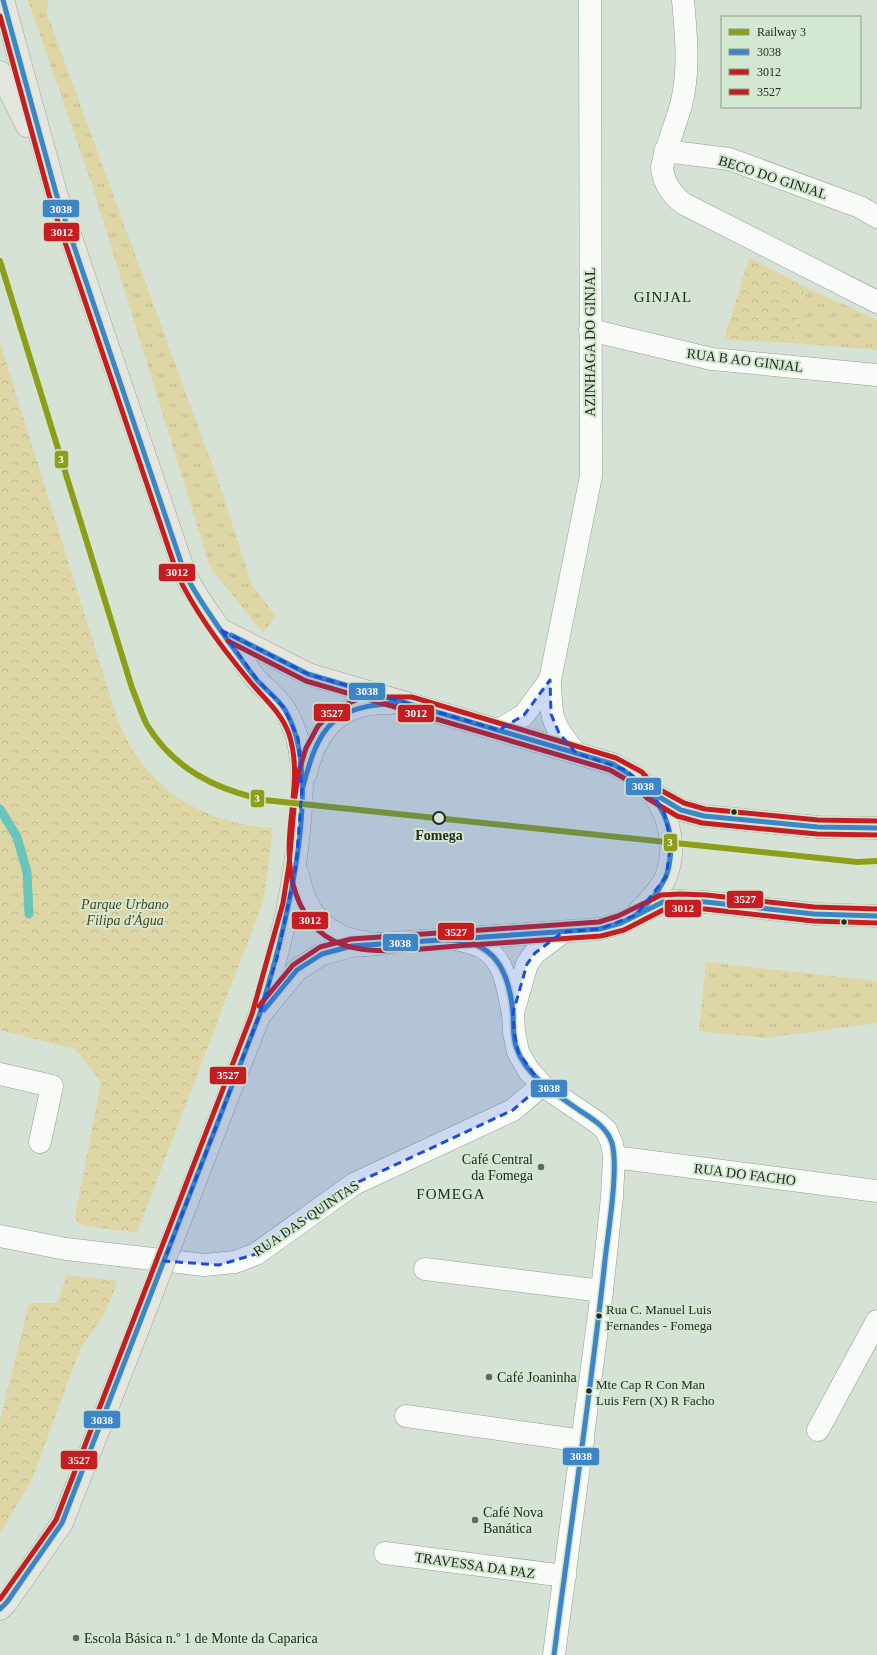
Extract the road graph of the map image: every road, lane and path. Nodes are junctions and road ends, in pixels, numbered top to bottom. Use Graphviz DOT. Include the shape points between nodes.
graph roads {
  1 [pos="3,0"];
  2 [pos="590,0"];
  3 [pos="683,0"];
  4 [pos="0,72"];
  5 [pos="665,151"];
  6 [pos="56,193"];
  7 [pos="877,217"];
  8 [pos="877,302"];
  9 [pos="590,330"];
  10 [pos="877,375"];
  11 [pos="221,630"];
  12 [pos="550,680"];
  13 [pos="411,704"];
  14 [pos="499,730"];
  15 [pos="576,753"];
  16 [pos="302,789"];
  17 [pos="651,792"];
  18 [pos="877,828"];
  19 [pos="296,866"];
  20 [pos="636,915"];
  21 [pos="877,916"];
  22 [pos="564,932"];
  23 [pos="456,939"];
  24 [pos="379,944"];
  25 [pos="513,1013"];
  26 [pos="259,1016"];
  27 [pos="0,1074"];
  28 [pos="542,1085"];
  29 [pos="40,1142"];
  30 [pos="614,1157"];
  31 [pos="877,1191"];
  32 [pos="0,1236"];
  33 [pos="425,1269"];
  34 [pos="602,1292"];
  35 [pos="877,1321"];
  36 [pos="406,1416"];
  37 [pos="818,1430"];
  38 [pos="583,1441"];
  39 [pos="385,1553"];
  40 [pos="565,1576"];
  41 [pos="0,1609"];
  42 [pos="554,1655"];
  1 -- 6 [label="main road"];
  2 -- 9 [label="street, AZINHAGA DO GINJAL"];
  3 -- 5 [label="street" via="687,50 686,79 681,104"];
  4 -- 6 [label="main road" via="19,108"];
  5 -- 7 [label="street, BECO DO GINJAL" via="729,159 860,207"];
  5 -- 8 [label="street" via="663,177 674,196 684,204"];
  6 -- 11 [label="main road" via="185,574 195,595"];
  9 -- 10 [label="street, RUA B AO GINJAL" via="712,359"];
  9 -- 12 [label="street, AZINHAGA DO GINJAL" via="591,476"];
  11 -- 13 [label="main road" via="308,674"];
  11 -- 16 [label="main road" via="256,678 284,708 291,721 301,754"];
  12 -- 14 [label="street, AZINHAGA DO GINJAL" via="524,715"];
  12 -- 15 [label="street, AZINHAGA DO GINJAL" via="551,714 559,733"];
  13 -- 14 [label="main road"];
  13 -- 16 [label="main road" via="380,702 359,706 330,723 317,741"];
  14 -- 15 [label="main road"];
  15 -- 17 [label="main road" via="626,770"];
  16 -- 19 [label="main road"];
  17 -- 18 [label="main road" via="681,810 704,816 818,827"];
  17 -- 20 [label="main road" via="664,812 670,832 670,853 666,877 655,895"];
  19 -- 24 [label="main road" via="300,891 311,911 324,926 337,935 357,942"];
  19 -- 26 [label="main road" via="277,958"];
  20 -- 21 [label="main road" via="663,902 680,901 814,914"];
  20 -- 22 [label="main road" via="621,923 600,929"];
  22 -- 23 [label="main road"];
  22 -- 25 [label="street" via="535,953 527,964"];
  23 -- 24 [label="main road"];
  23 -- 25 [label="street" via="481,947 496,959 504,972"];
  24 -- 26 [label="main road" via="352,946 322,954 297,970"];
  25 -- 28 [label="street" via="518,1052 529,1071"];
  26 -- 41 [label="main road, bridge" via="62,1523"];
  27 -- 29 [label="street" via="52,1086"];
  28 -- 30 [label="street" via="606,1130"];
  28 -- 32 [label="street, RUA DAS QUINTAS" via="514,1110 354,1184 256,1254 235,1262 204,1266 66,1249"];
  30 -- 31 [label="street, RUA DO FACHO"];
  30 -- 34 [label="street"];
  33 -- 34 [label="street"];
  34 -- 38 [label="street"];
  35 -- 37 [label="street"];
  36 -- 38 [label="street"];
  38 -- 40 [label="street"];
  39 -- 40 [label="street, TRAVESSA DA PAZ"];
  40 -- 42 [label="street"];
}
